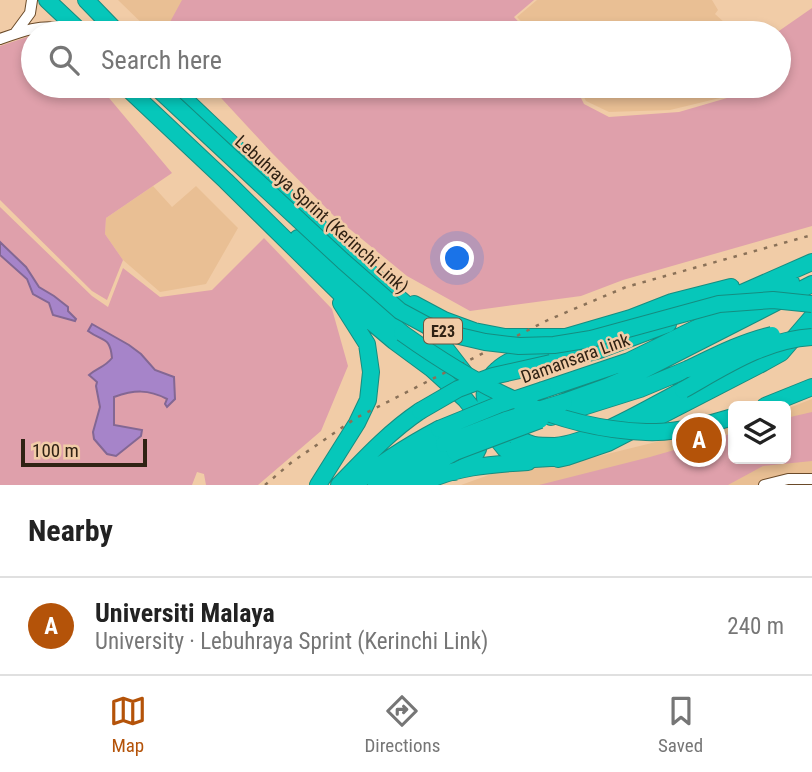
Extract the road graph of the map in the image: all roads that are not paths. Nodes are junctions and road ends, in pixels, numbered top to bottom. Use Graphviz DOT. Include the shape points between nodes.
graph roads {
  1 [pos="34,0"];
  2 [pos="47,0"];
  3 [pos="74,0"];
  4 [pos="86,0"];
  5 [pos="24,21"];
  6 [pos="56,21"];
  7 [pos="69,21"];
  8 [pos="93,21"];
  9 [pos="106,21"];
  10 [pos="21,25"];
  11 [pos="21,32"];
  12 [pos="14,34"];
  13 [pos="0,39"];
  14 [pos="138,98"];
  15 [pos="163,98"];
  16 [pos="164,98"];
  17 [pos="165,98"];
  18 [pos="812,262"];
  19 [pos="812,272"];
  20 [pos="324,278"];
  21 [pos="775,278"];
  22 [pos="812,285"];
  23 [pos="394,293"];
  24 [pos="719,304"];
  25 [pos="812,304"];
  26 [pos="812,317"];
  27 [pos="422,318"];
  28 [pos="812,328"];
  29 [pos="812,337"];
  30 [pos="394,341"];
  31 [pos="812,387"];
  32 [pos="777,401"];
  33 [pos="728,418"];
  34 [pos="482,422"];
  35 [pos="446,442"];
  36 [pos="567,457"];
  37 [pos="454,472"];
  38 [pos="812,479"];
  39 [pos="318,485"];
  40 [pos="339,485"];
  41 [pos="354,485"];
  42 [pos="376,485"];
  43 [pos="397,485"];
  44 [pos="419,485"];
  45 [pos="764,485"];
  1 -- 5 [label="street"];
  1 -- 6 [label="highway"];
  2 -- 7 [label="highway"];
  3 -- 8 [label="highway"];
  4 -- 9 [label="highway"];
  10 -- 12 [label="street"];
  11 -- 12 [label="street"];
  12 -- 13 [label="street"];
  14 -- 20 [label="highway"];
  15 -- 33 [label="highway, Lebuhraya Sprint (Kerinchi Link) / E23, bridge" via="360,296 441,361 525,405 598,427 647,433"];
  16 -- 24 [label="highway, Lebuhraya Sprint (Kerinchi Link) / E23, bridge" via="400,311 426,325 485,342 554,345"];
  17 -- 23 [label="highway"];
  18 -- 21 [label="highway"];
  19 -- 35 [label="highway, Damansara Link, bridge" via="629,360 498,405"];
  20 -- 30 [label="highway"];
  20 -- 39 [label="highway" via="367,344 371,372 368,400 357,424"];
  21 -- 23 [label="highway" via="672,302 566,337 505,337 474,331"];
  21 -- 29 [label="highway, bridge" via="737,295 512,359 488,380 485,397 489,409 520,440 556,446 613,426 762,348"];
  22 -- 35 [label="highway, Damansara Link, bridge" via="634,375"];
  23 -- 27 [label="highway"];
  24 -- 25 [label="highway, Lebuhraya Sprint (Kerinchi Link) / E23, bridge" via="773,300"];
  24 -- 40 [label="highway, bridge" via="599,350 458,389 399,425"];
  26 -- 36 [label="highway" via="781,353 608,443"];
  27 -- 30 [label="highway" via="424,334 417,345 408,347"];
  27 -- 34 [label="highway" via="470,380"];
  28 -- 35 [label="highway, bridge" via="758,338 640,389"];
  30 -- 34 [label="highway" via="465,399"];
  31 -- 32 [label="highway"];
  34 -- 36 [label="highway" via="505,449 522,457"];
  34 -- 37 [label="highway" via="471,463"];
  35 -- 41 [label="highway, Damansara Link" via="412,444"];
  35 -- 42 [label="highway, Damansara Link"];
  35 -- 43 [label="highway"];
  36 -- 37 [label="highway"];
  37 -- 44 [label="highway"];
  38 -- 45 [label="street"];
}
